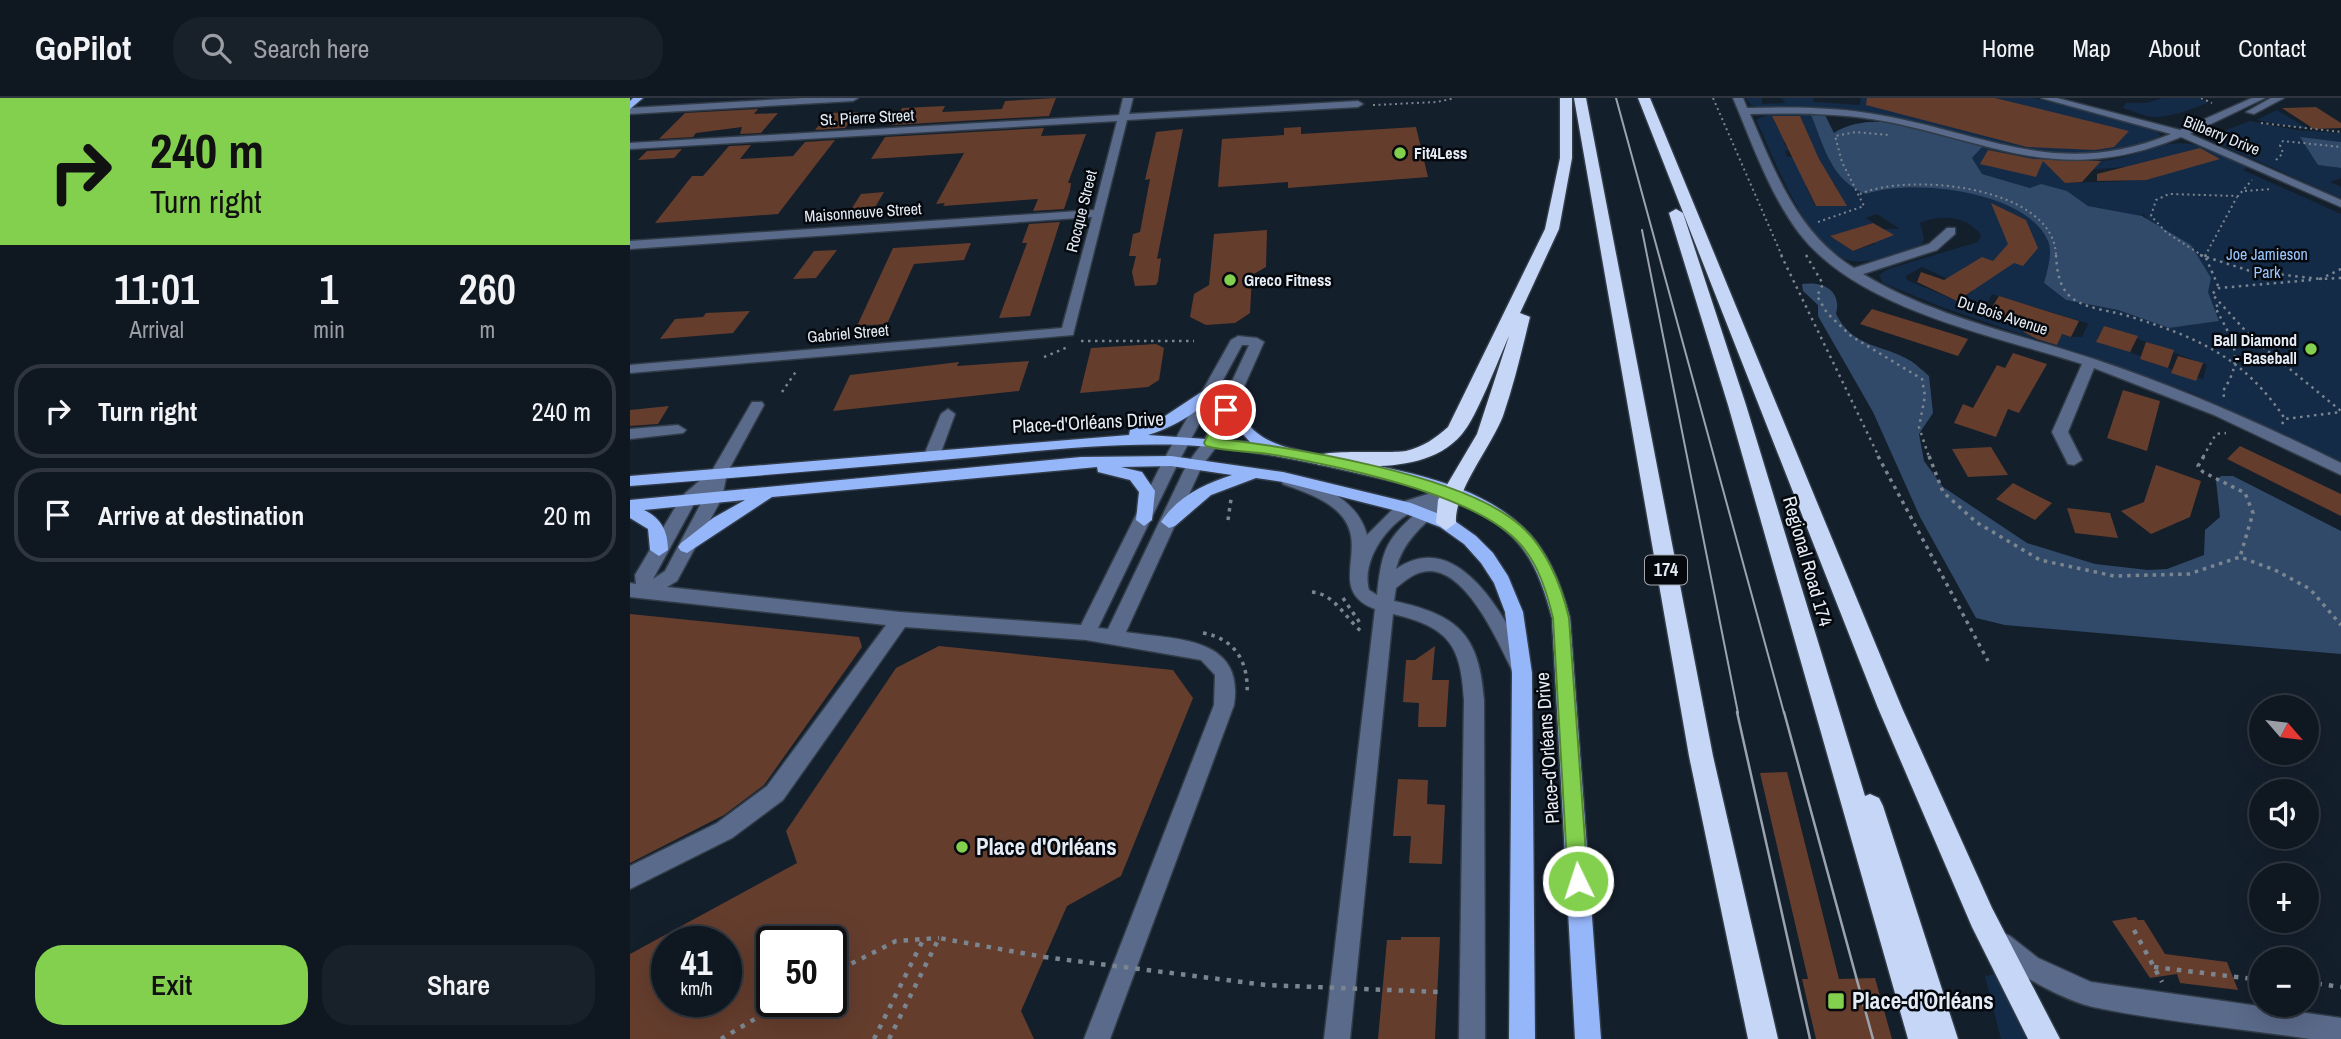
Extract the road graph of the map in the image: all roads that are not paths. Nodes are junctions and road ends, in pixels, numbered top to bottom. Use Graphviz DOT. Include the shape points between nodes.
graph roads {
  1 [pos="638,98"];
  2 [pos="853,98"];
  3 [pos="1128,98"];
  4 [pos="1566,98"];
  5 [pos="1580,98"];
  6 [pos="1641,98"];
  7 [pos="1738,98"];
  8 [pos="2046,98"];
  9 [pos="2260,98"];
  10 [pos="2277,99"];
  11 [pos="1298,103"];
  12 [pos="1358,104"];
  13 [pos="630,108"];
  14 [pos="1744,111"];
  15 [pos="1123,118"];
  16 [pos="2182,134"];
  17 [pos="630,146"];
  18 [pos="2341,204"];
  19 [pos="1099,213"];
  20 [pos="1951,231"];
  21 [pos="630,245"];
  22 [pos="1535,268"];
  23 [pos="1853,273"];
  24 [pos="1068,332"];
  25 [pos="2090,362"];
  26 [pos="630,369"];
  27 [pos="1212,389"];
  28 [pos="1235,392"];
  29 [pos="757,405"];
  30 [pos="1737,405"];
  31 [pos="948,414"];
  32 [pos="678,430"];
  33 [pos="630,434"];
  34 [pos="1183,440"];
  35 [pos="1090,442"];
  36 [pos="1211,443"];
  37 [pos="1275,450"];
  38 [pos="932,455"];
  39 [pos="1319,459"];
  40 [pos="2074,460"];
  41 [pos="1171,461"];
  42 [pos="1081,462"];
  43 [pos="1195,464"];
  44 [pos="2341,470"];
  45 [pos="1257,473"];
  46 [pos="719,474"];
  47 [pos="1283,477"];
  48 [pos="630,481"];
  49 [pos="774,492"];
  50 [pos="1450,493"];
  51 [pos="715,498"];
  52 [pos="688,500"];
  53 [pos="630,506"];
  54 [pos="1405,507"];
  55 [pos="630,512"];
  56 [pos="1426,515"];
  57 [pos="1144,520"];
  58 [pos="1169,522"];
  59 [pos="1446,523"];
  60 [pos="687,547"];
  61 [pos="659,550"];
  62 [pos="1360,558"];
  63 [pos="1387,585"];
  64 [pos="638,591"];
  65 [pos="1384,605"];
  66 [pos="900,619"];
  67 [pos="1086,633"];
  68 [pos="1114,637"];
  69 [pos="1522,673"];
  70 [pos="630,878"];
  71 [pos="1990,932"];
  72 [pos="2341,1031"];
  73 [pos="1097,1039"];
  74 [pos="1337,1039"];
  75 [pos="1472,1039"];
  76 [pos="1522,1039"];
  77 [pos="1588,1039"];
  78 [pos="1763,1039"];
  79 [pos="1923,1039"];
  80 [pos="1942,1039"];
  81 [pos="2045,1039"];
  1 -- 13 [label="main road"];
  2 -- 13 [label="street"];
  3 -- 15 [label="street, Rocque Street"];
  4 -- 22 [label="highway" via="1566,158 1560,197"];
  5 -- 78 [label="highway, 174" via="1701,756"];
  6 -- 30 [label="highway, Regional Road 174"];
  6 -- 71 [label="highway" via="1862,641"];
  7 -- 14 [label="street, Du Bois Avenue"];
  8 -- 16 [label="street, Bilberry Drive"];
  9 -- 10 [label="street"];
  9 -- 16 [label="street"];
  10 -- 16 [label="street" via="2209,130"];
  11 -- 12 [label="street, St. Pierre Street"];
  11 -- 15 [label="street, St. Pierre Street"];
  14 -- 16 [label="street" via="1849,113 2032,154 2084,158 2113,155"];
  14 -- 23 [label="street, Du Bois Avenue" via="1799,226"];
  15 -- 17 [label="street, St. Pierre Street"];
  15 -- 19 [label="street, Rocque Street"];
  16 -- 18 [label="street, Bilberry Drive"];
  19 -- 21 [label="street, Maisonneuve Street"];
  19 -- 24 [label="street, Rocque Street"];
  20 -- 23 [label="street" via="1933,247"];
  22 -- 39 [label="highway" via="1448,439 1422,455 1393,460"];
  22 -- 50 [label="highway" via="1495,418"];
  23 -- 25 [label="street, Du Bois Avenue" via="1931,310"];
  24 -- 26 [label="street, Gabriel Street"];
  25 -- 40 [label="street" via="2060,432"];
  25 -- 44 [label="street, Du Bois Avenue" via="2225,412"];
  27 -- 28 [label="street" via="1238,340 1257,342"];
  27 -- 34 [label="street"];
  27 -- 35 [label="main road" via="1184,414 1158,428"];
  28 -- 36 [label="street"];
  28 -- 37 [label="main road" via="1236,419 1253,437"];
  29 -- 46 [label="street"];
  30 -- 79 [label="highway, Regional Road 174"];
  30 -- 80 [label="highway" via="1769,484"];
  31 -- 38 [label="street"];
  32 -- 33 [label="street"];
  34 -- 35 [label="main road, Place-d'Orléans Drive"];
  34 -- 36 [label="main road, Place-d'Orléans Drive"];
  34 -- 41 [label="street"];
  35 -- 38 [label="main road, Place-d'Orléans Drive"];
  36 -- 37 [label="main road, Place-d'Orléans Drive"];
  36 -- 43 [label="street"];
  37 -- 39 [label="main road, Place-d'Orléans Drive"];
  38 -- 46 [label="main road, Place-d'Orléans Drive"];
  39 -- 50 [label="main road, Place-d'Orléans Drive"];
  41 -- 42 [label="main road, Place-d'Orléans Drive"];
  41 -- 43 [label="main road, Place-d'Orléans Drive"];
  41 -- 57 [label="street"];
  42 -- 49 [label="main road, Place-d'Orléans Drive"];
  42 -- 57 [label="main road" via="1136,476 1147,491"];
  43 -- 45 [label="main road, Place-d'Orléans Drive"];
  43 -- 58 [label="street"];
  45 -- 47 [label="main road, Place-d'Orléans Drive"];
  45 -- 58 [label="main road" via="1192,497"];
  46 -- 48 [label="main road, Place-d'Orléans Drive"];
  46 -- 51 [label="street"];
  46 -- 52 [label="street"];
  47 -- 54 [label="main road, Place-d'Orléans Drive"];
  47 -- 62 [label="street" via="1328,497 1350,513 1359,525"];
  49 -- 51 [label="main road, Place-d'Orléans Drive"];
  49 -- 60 [label="main road" via="735,512"];
  50 -- 54 [label="street"];
  50 -- 56 [label="street"];
  50 -- 59 [label="highway" via="1444,506"];
  50 -- 77 [label="main road, Place-d'Orléans Drive" via="1511,526 1542,562 1554,588 1561,618"];
  51 -- 52 [label="main road, Place-d'Orléans Drive"];
  51 -- 60 [label="street"];
  52 -- 53 [label="main road, Place-d'Orléans Drive"];
  52 -- 61 [label="street"];
  54 -- 56 [label="main road, Place-d'Orléans Drive"];
  54 -- 62 [label="street"];
  55 -- 61 [label="main road" via="653,522 661,536"];
  56 -- 59 [label="main road, Place-d'Orléans Drive"];
  56 -- 63 [label="street" via="1391,552"];
  57 -- 67 [label="street"];
  58 -- 68 [label="street"];
  59 -- 69 [label="main road, Place-d'Orléans Drive" via="1471,540 1502,580 1514,612"];
  60 -- 64 [label="street" via="671,576"];
  61 -- 64 [label="street"];
  62 -- 65 [label="street" via="1360,590 1369,600"];
  63 -- 65 [label="street"];
  63 -- 69 [label="street" via="1401,572 1418,566 1447,570 1466,581 1489,605"];
  64 -- 66 [label="street"];
  65 -- 74 [label="street"];
  65 -- 75 [label="street" via="1428,617 1451,629 1471,661"];
  66 -- 67 [label="street"];
  66 -- 70 [label="street" via="775,793 732,827"];
  67 -- 68 [label="street"];
  68 -- 73 [label="street" via="1206,653 1226,673 1227,694"];
  69 -- 76 [label="main road, Place-d'Orléans Drive"];
  71 -- 72 [label="street" via="2029,967 2090,994"];
  71 -- 81 [label="highway"];
}
